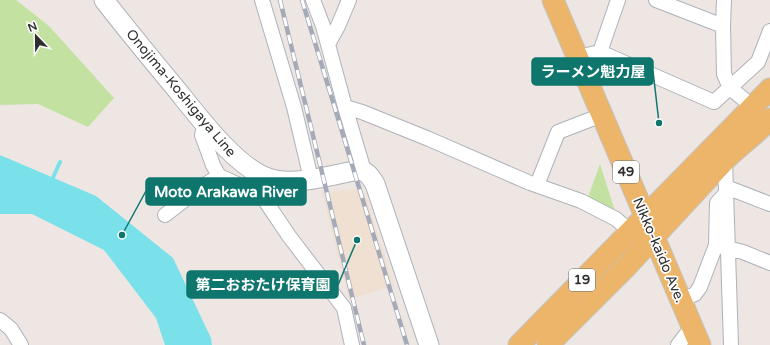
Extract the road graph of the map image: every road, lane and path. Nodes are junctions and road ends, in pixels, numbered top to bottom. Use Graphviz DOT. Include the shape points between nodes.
graph roads {
  1 [pos="104,0"];
  2 [pos="262,0"];
  3 [pos="313,0"];
  4 [pos="349,0"];
  5 [pos="553,0"];
  6 [pos="618,0"];
  7 [pos="656,0"];
  8 [pos="724,0"];
  9 [pos="723,26"];
  10 [pos="770,31"];
  11 [pos="328,44"];
  12 [pos="600,52"];
  13 [pos="577,57"];
  14 [pos="730,88"];
  15 [pos="770,89"];
  16 [pos="752,106"];
  17 [pos="345,107"];
  18 [pos="602,115"];
  19 [pos="205,124"];
  20 [pos="766,130"];
  21 [pos="725,160"];
  22 [pos="364,171"];
  23 [pos="219,176"];
  24 [pos="311,179"];
  25 [pos="257,182"];
  26 [pos="537,185"];
  27 [pos="726,190"];
  28 [pos="770,204"];
  29 [pos="165,215"];
  30 [pos="645,216"];
  31 [pos="630,231"];
  32 [pos="654,238"];
  33 [pos="722,247"];
  34 [pos="770,263"];
  35 [pos="680,300"];
  36 [pos="0,320"];
  37 [pos="696,336"];
  38 [pos="349,344"];
  39 [pos="21,345"];
  40 [pos="429,345"];
  41 [pos="519,345"];
  42 [pos="548,345"];
  43 [pos="678,345"];
  44 [pos="731,345"];
  1 -- 19 [label="main road, Onojima-Koshigaya Line"];
  2 -- 24 [label="street" via="294,106"];
  3 -- 11 [label="street"];
  4 -- 11 [label="street"];
  5 -- 13 [label="main road, Nikko-kaido Ave. / 49"];
  6 -- 12 [label="street"];
  7 -- 9 [label="street"];
  8 -- 9 [label="street"];
  9 -- 14 [label="street" via="724,74"];
  10 -- 14 [label="street" via="758,62"];
  11 -- 17 [label="street"];
  12 -- 13 [label="street"];
  12 -- 14 [label="street" via="714,102"];
  13 -- 18 [label="main road, Nikko-kaido Ave. / 49"];
  14 -- 16 [label="street"];
  15 -- 16 [label="main road, 19"];
  16 -- 30 [label="main road, 19"];
  17 -- 22 [label="street"];
  17 -- 26 [label="street"];
  18 -- 26 [label="street" via="558,132"];
  18 -- 30 [label="main road, Nikko-kaido Ave. / 49"];
  19 -- 23 [label="street" via="202,135"];
  19 -- 25 [label="main road, Onojima-Koshigaya Line"];
  20 -- 21 [label="main road, 19" via="740,145"];
  21 -- 27 [label="street"];
  21 -- 32 [label="main road, 19"];
  22 -- 24 [label="main road, Onojima-Koshigaya Line"];
  22 -- 40 [label="main road" via="375,184"];
  23 -- 25 [label="street" via="246,188"];
  23 -- 29 [label="street"];
  24 -- 25 [label="main road, Onojima-Koshigaya Line" via="286,182 270,179"];
  25 -- 38 [label="street" via="289,236 344,308"];
  26 -- 31 [label="street" via="581,201 616,219"];
  27 -- 28 [label="street"];
  27 -- 33 [label="street"];
  30 -- 31 [label="main road, 19"];
  30 -- 32 [label="main road, Nikko-kaido Ave. / 49"];
  31 -- 41 [label="main road, 19"];
  32 -- 35 [label="main road, Nikko-kaido Ave. / 49"];
  32 -- 42 [label="main road, 19"];
  33 -- 34 [label="street"];
  33 -- 35 [label="street" via="695,294"];
  33 -- 44 [label="street"];
  35 -- 37 [label="main road, Nikko-kaido Ave. / 49"];
  36 -- 39 [label="street" via="11,329"];
  37 -- 43 [label="street"];
}
